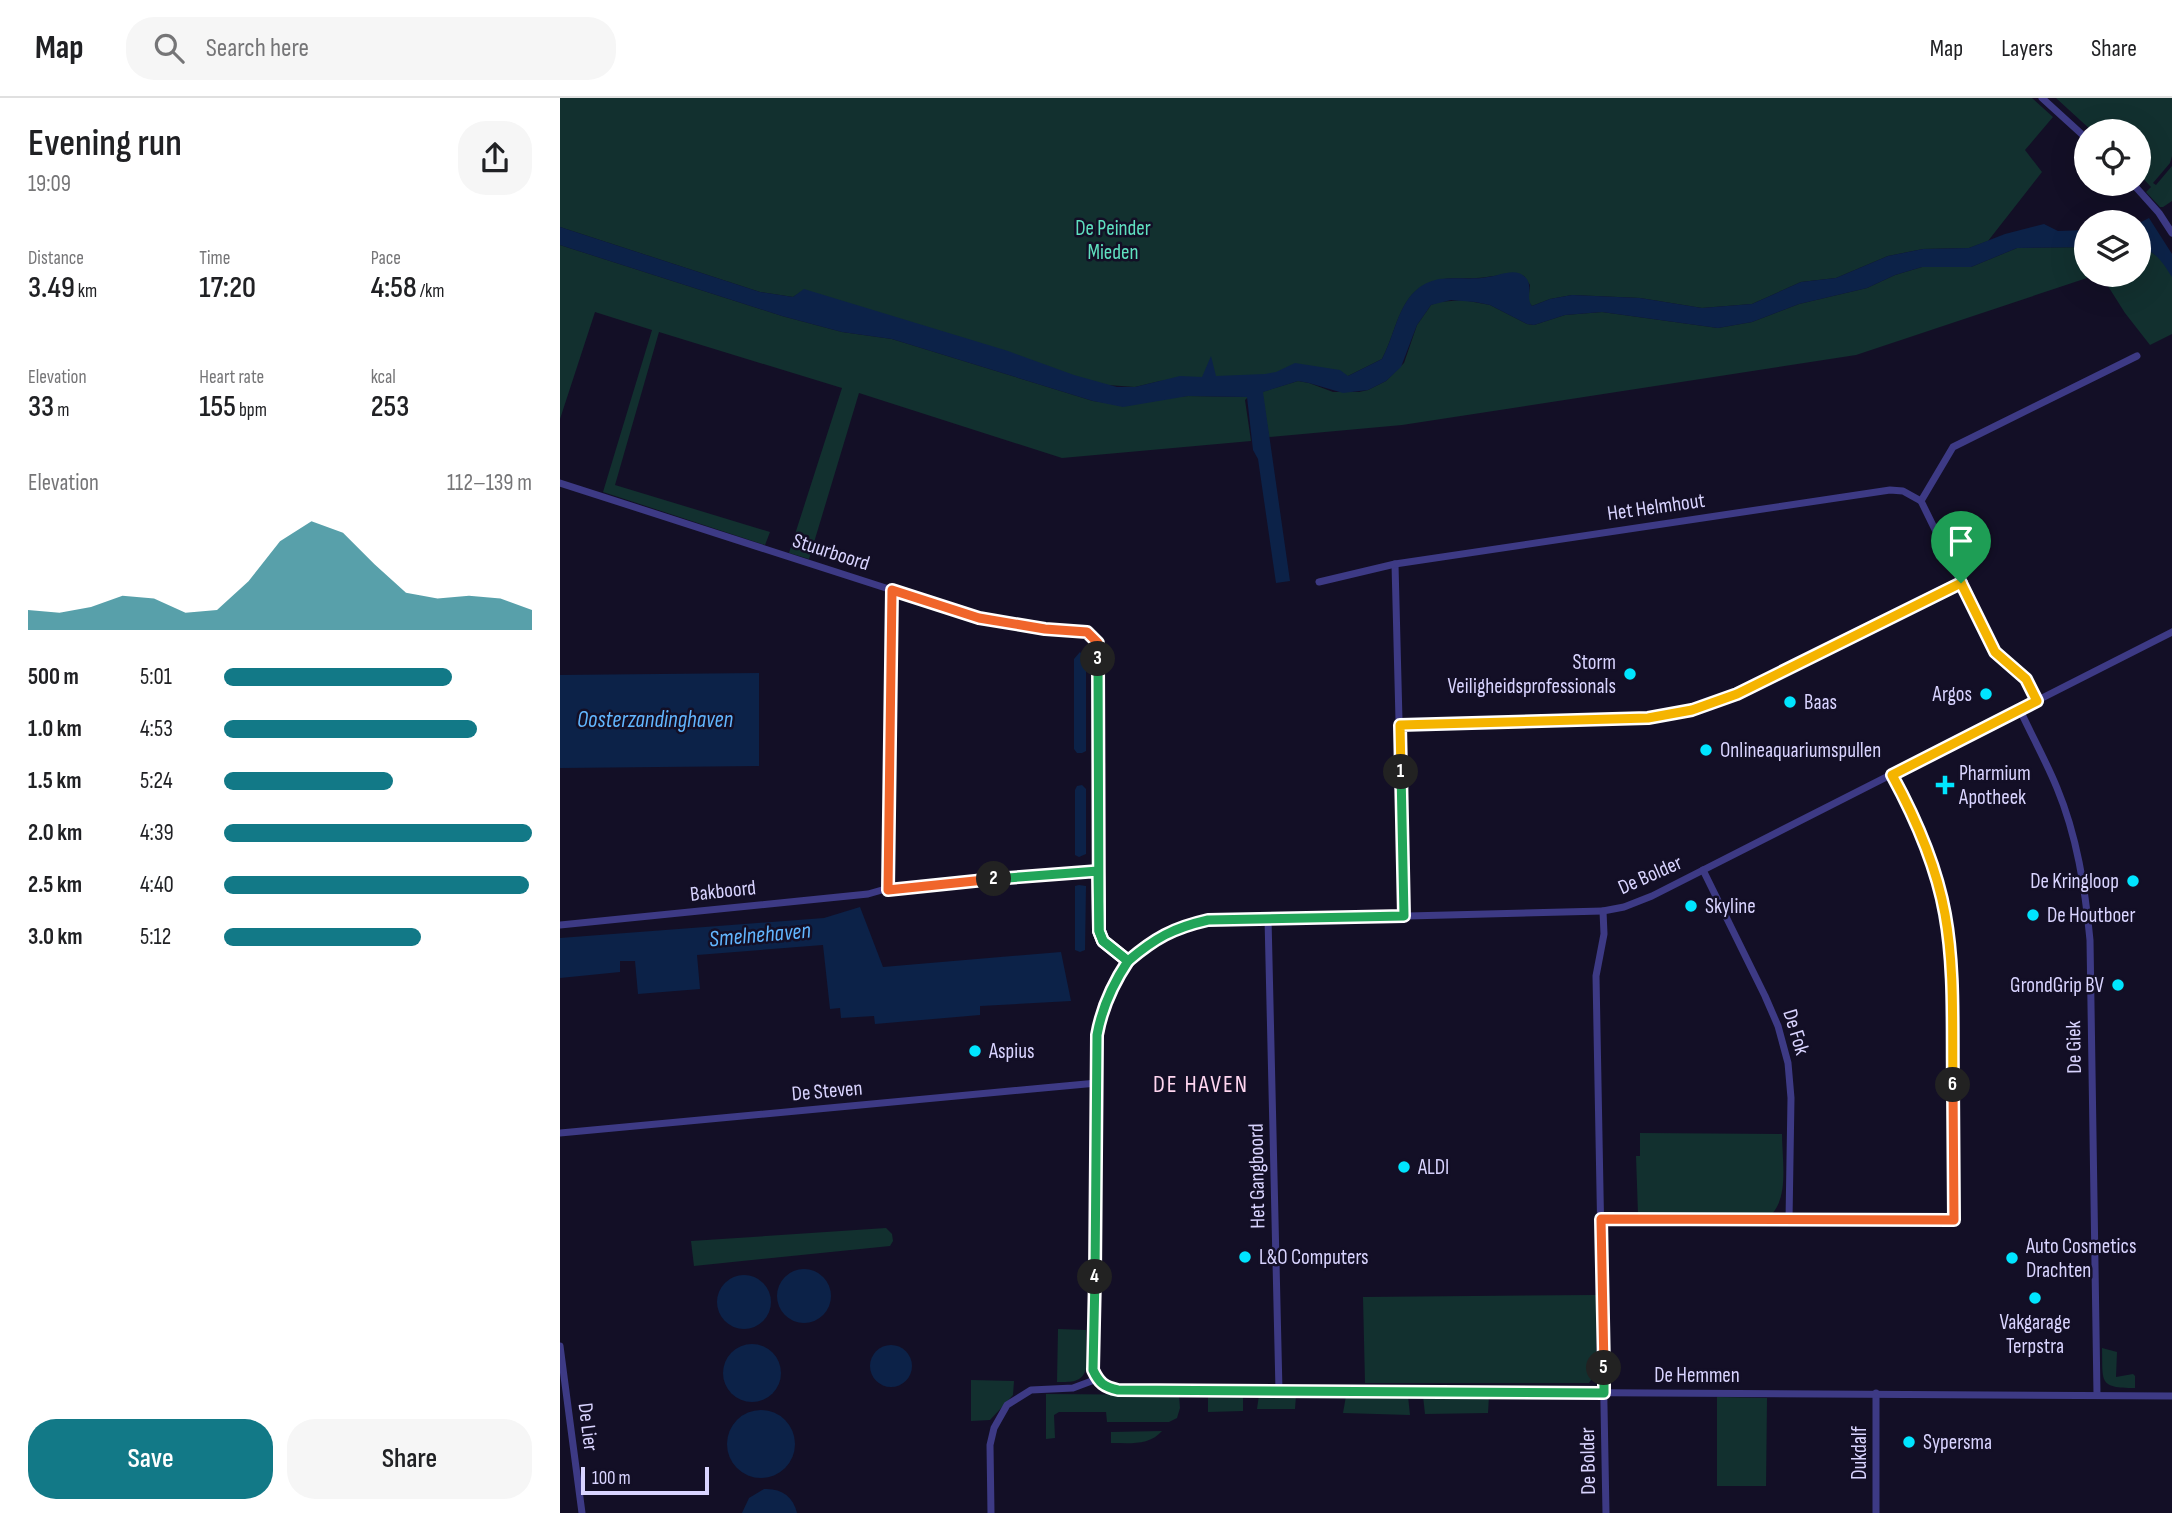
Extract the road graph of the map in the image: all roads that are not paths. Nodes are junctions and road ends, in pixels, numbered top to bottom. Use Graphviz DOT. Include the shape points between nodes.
graph roads {
  1 [pos="2042,98"];
  2 [pos="2074,127"];
  3 [pos="2144,196"];
  4 [pos="2172,233"];
  5 [pos="2137,356"];
  6 [pos="560,483"];
  7 [pos="1921,501"];
  8 [pos="1395,565"];
  9 [pos="1319,582"];
  10 [pos="1961,583"];
  11 [pos="892,590"];
  12 [pos="2172,632"];
  13 [pos="2037,701"];
  14 [pos="2020,710"];
  15 [pos="1400,725"];
  16 [pos="1892,775"];
  17 [pos="1703,870"];
  18 [pos="1098,871"];
  19 [pos="888,890"];
  20 [pos="1603,911"];
  21 [pos="1404,916"];
  22 [pos="1268,918"];
  23 [pos="560,925"];
  24 [pos="1128,961"];
  25 [pos="1097,1083"];
  26 [pos="560,1133"];
  27 [pos="1601,1219"];
  28 [pos="1789,1220"];
  29 [pos="560,1346"];
  30 [pos="1097,1379"];
  31 [pos="1279,1391"];
  32 [pos="1604,1393"];
  33 [pos="1876,1394"];
  34 [pos="2097,1395"];
  35 [pos="2172,1396"];
  36 [pos="582,1513"];
  37 [pos="991,1513"];
  38 [pos="1606,1513"];
  39 [pos="1876,1513"];
  1 -- 2 [label="street"];
  3 -- 4 [label="street"];
  5 -- 7 [label="street" via="1953,447"];
  6 -- 11 [label="street, Stuurboord"];
  7 -- 8 [label="street, Het Helmhout" via="1890,490"];
  7 -- 10 [label="street"];
  8 -- 9 [label="street, Het Helmhout"];
  8 -- 15 [label="street"];
  10 -- 13 [label="street" via="1995,652 2026,679"];
  10 -- 15 [label="street" via="1737,694 1692,710 1648,718"];
  11 -- 18 [label="street, Stuurboord" via="979,618 1087,632 1098,643"];
  11 -- 19 [label="street"];
  12 -- 13 [label="street, De Bolder"];
  13 -- 14 [label="street, De Bolder"];
  14 -- 16 [label="street, De Bolder"];
  14 -- 34 [label="street, De Giek" via="2057,789 2085,893 2090,940"];
  15 -- 21 [label="street"];
  16 -- 17 [label="street, De Bolder"];
  16 -- 28 [label="street" via="1917,821 1945,913 1951,960 1954,1220"];
  17 -- 20 [label="street, De Bolder" via="1624,907"];
  17 -- 28 [label="street, De Fok" via="1765,996 1788,1063"];
  18 -- 19 [label="street, Bakboord"];
  18 -- 24 [label="street, Stuurboord" via="1099,931 1103,941"];
  19 -- 23 [label="street, Bakboord"];
  20 -- 21 [label="street"];
  20 -- 27 [label="street, De Bolder" via="1605,934 1596,976"];
  21 -- 22 [label="street"];
  22 -- 24 [label="street" via="1208,920 1177,927"];
  22 -- 31 [label="street, Het Gangboord"];
  24 -- 25 [label="street" via="1102,1009"];
  25 -- 26 [label="street, De Steven"];
  25 -- 30 [label="street" via="1092,1357"];
  27 -- 28 [label="street"];
  27 -- 32 [label="street, De Bolder"];
  29 -- 36 [label="street, De Lier"];
  30 -- 31 [label="street, De Hemmen" via="1118,1390"];
  30 -- 37 [label="street" via="1073,1388 1031,1390 1007,1405 990,1446"];
  31 -- 32 [label="street, De Hemmen"];
  32 -- 33 [label="street, De Hemmen"];
  32 -- 38 [label="street, De Bolder"];
  33 -- 34 [label="street, De Hemmen"];
  33 -- 39 [label="street, Dukdalf"];
  34 -- 35 [label="street, De Hemmen"];
}
